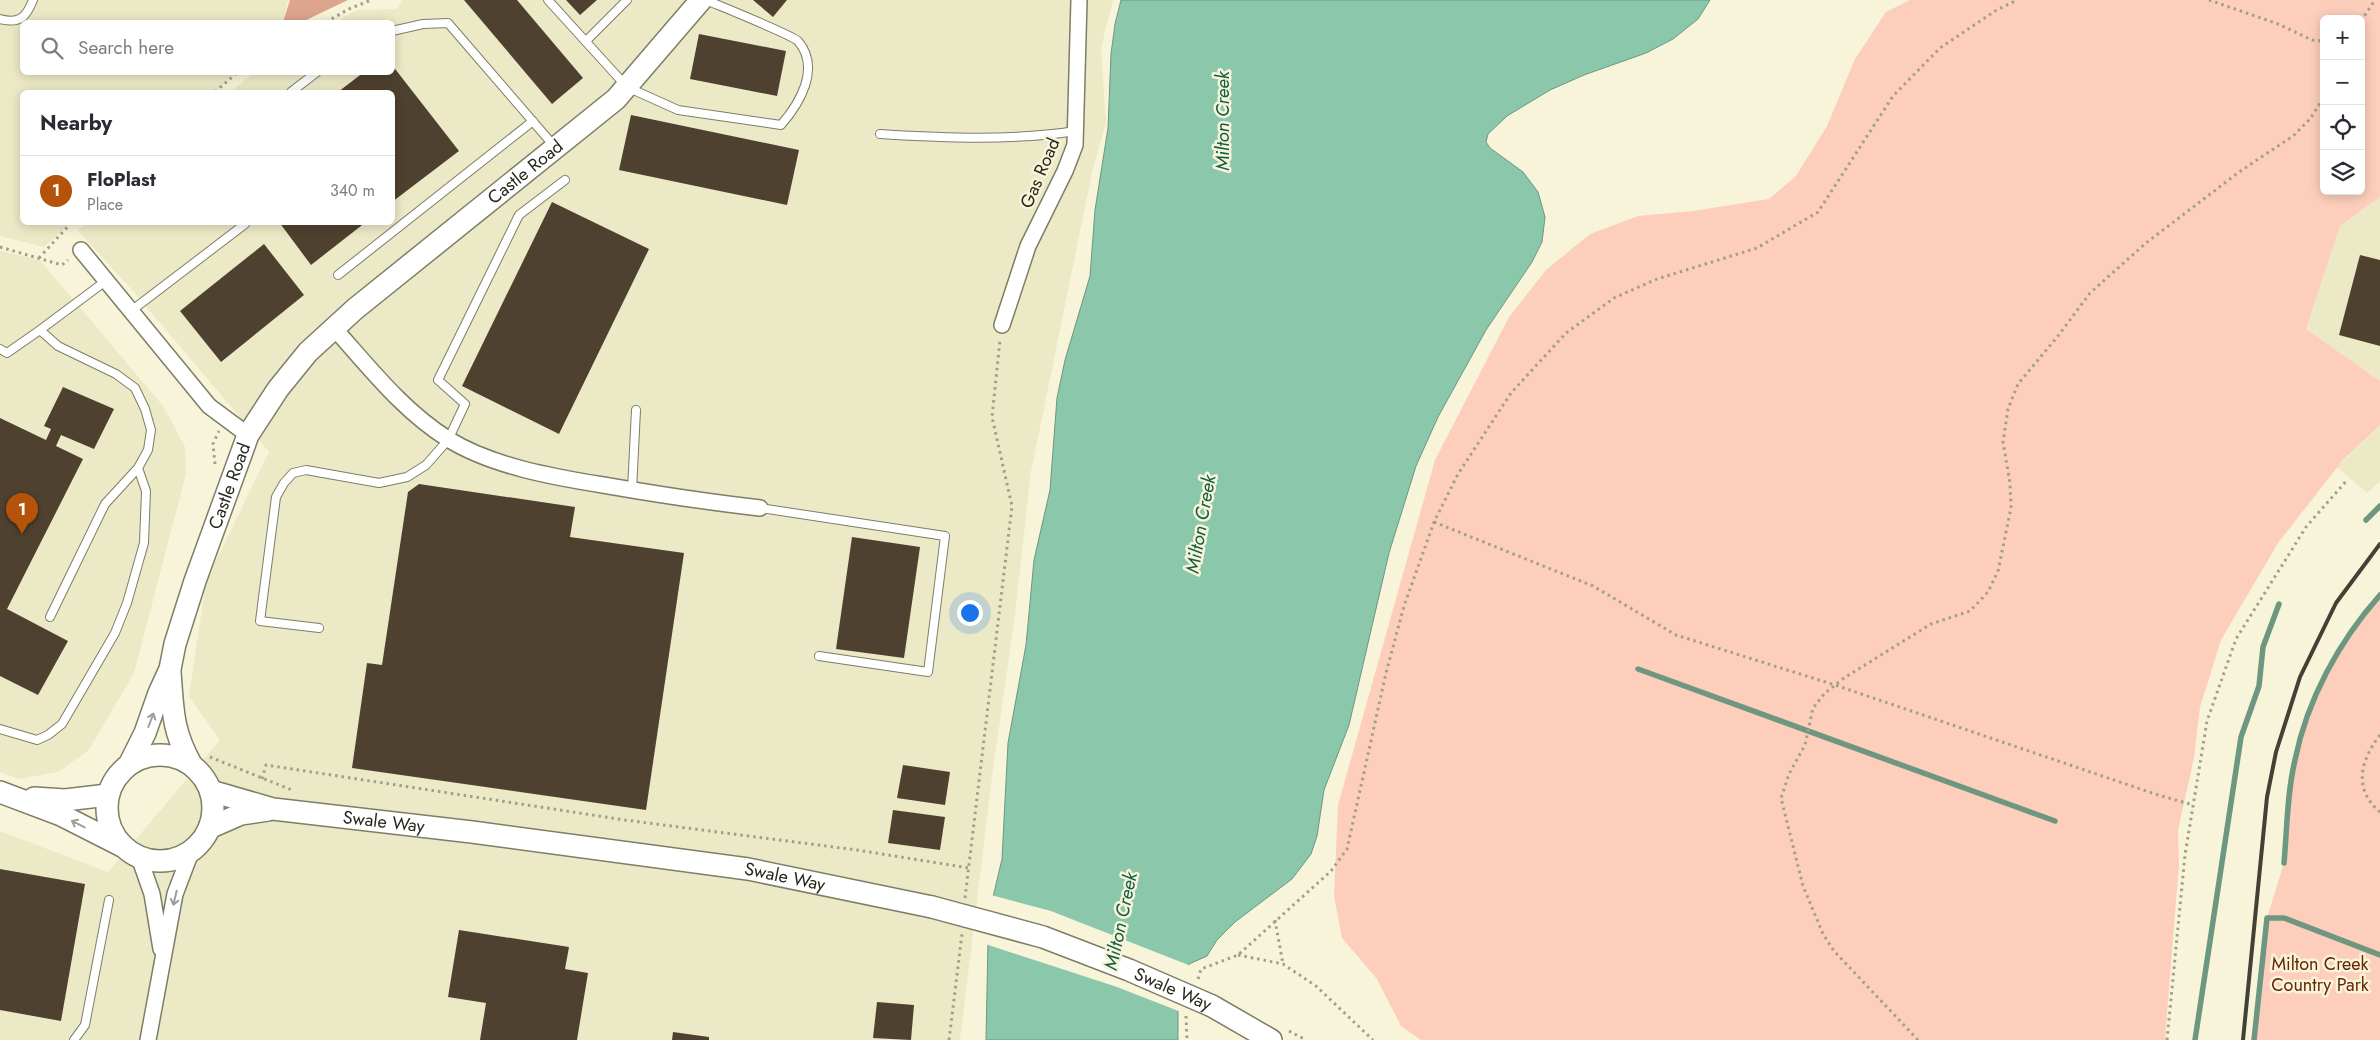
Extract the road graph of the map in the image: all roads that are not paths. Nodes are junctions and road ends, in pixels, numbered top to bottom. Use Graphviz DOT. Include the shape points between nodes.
graph roads {
  1 [pos="33,0"];
  2 [pos="548,0"];
  3 [pos="627,0"];
  4 [pos="701,0"];
  5 [pos="706,0"];
  6 [pos="1079,0"];
  7 [pos="0,19"];
  8 [pos="395,30"];
  9 [pos="586,41"];
  10 [pos="313,75"];
  11 [pos="627,87"];
  12 [pos="294,90"];
  13 [pos="533,121"];
  14 [pos="1076,131"];
  15 [pos="880,134"];
  16 [pos="556,146"];
  17 [pos="565,180"];
  18 [pos="244,225"];
  19 [pos="81,250"];
  20 [pos="338,275"];
  21 [pos="107,280"];
  22 [pos="131,311"];
  23 [pos="1002,325"];
  24 [pos="334,328"];
  25 [pos="40,330"];
  26 [pos="0,349"];
  27 [pos="636,410"];
  28 [pos="248,435"];
  29 [pos="448,440"];
  30 [pos="138,468"];
  31 [pos="632,490"];
  32 [pos="760,508"];
  33 [pos="50,617"];
  34 [pos="319,628"];
  35 [pos="819,656"];
  36 [pos="170,669"];
  37 [pos="0,728"];
  38 [pos="199,758"];
  39 [pos="130,763"];
  40 [pos="211,791"];
  41 [pos="5,794"];
  42 [pos="108,795"];
  43 [pos="273,809"];
  44 [pos="210,828"];
  45 [pos="131,852"];
  46 [pos="191,852"];
  47 [pos="109,900"];
  48 [pos="163,961"];
  49 [pos="74,1040"];
  50 [pos="148,1040"];
  51 [pos="1271,1040"];
  1 -- 7 [label="lane" via="29,11 19,21"];
  2 -- 9 [label="lane"];
  3 -- 9 [label="lane"];
  4 -- 11 [label="main road, Castle Road"];
  5 -- 11 [label="lane" via="797,40 806,57 806,85 796,107 781,125 678,110"];
  6 -- 14 [label="street, Gas Road"];
  8 -- 13 [label="lane" via="448,23"];
  9 -- 11 [label="lane"];
  10 -- 12 [label="lane"];
  11 -- 16 [label="main road, Castle Road"];
  13 -- 16 [label="lane"];
  13 -- 20 [label="lane"];
  14 -- 15 [label="lane" via="1045,136 959,139"];
  14 -- 23 [label="street, Gas Road" via="1069,163 1028,246"];
  16 -- 24 [label="main road, Castle Road"];
  17 -- 29 [label="lane" via="519,216 438,380 465,404"];
  18 -- 22 [label="lane"];
  19 -- 21 [label="street"];
  21 -- 22 [label="street"];
  21 -- 25 [label="lane"];
  22 -- 28 [label="street" via="209,406"];
  24 -- 28 [label="main road, Castle Road" via="308,352 278,388"];
  24 -- 29 [label="street" via="408,409"];
  25 -- 26 [label="lane" via="7,353"];
  25 -- 30 [label="lane" via="58,346 116,374 135,388 151,430 148,450"];
  27 -- 31 [label="lane"];
  28 -- 36 [label="main road, Castle Road" via="195,581"];
  29 -- 31 [label="street" via="506,465"];
  29 -- 34 [label="lane" via="426,465 407,476 379,483 306,470 293,473 284,483 276,496 260,621"];
  30 -- 33 [label="lane" via="105,504"];
  30 -- 37 [label="lane" via="146,491 144,543 115,633 62,724 37,740"];
  31 -- 32 [label="street"];
  32 -- 35 [label="lane" via="945,536 928,672"];
  36 -- 38 [label="main road, Castle Road" via="179,743"];
  39 -- 36 [label="main road, Castle Road, one-way" via="146,734"];
  38 -- 39 [label="main road" via="160,754 144,756"];
  38 -- 40 [label="main road"];
  39 -- 42 [label="main road" via="112,782"];
  40 -- 43 [label="main road, Swale Way"];
  40 -- 44 [label="main road"];
  41 -- 42 [label="main road" via="65,800"];
  45 -- 41 [label="main road, one-way" via="60,815"];
  42 -- 45 [label="main road" via="106,813 111,831"];
  43 -- 44 [label="main road, Swale Way" via="240,814"];
  43 -- 51 [label="main road, Swale Way, bridge" via="748,868 932,907 1043,937 1129,970 1212,1006"];
  44 -- 46 [label="main road"];
  45 -- 46 [label="main road" via="157,861"];
  45 -- 48 [label="street" via="152,894"];
  46 -- 48 [label="street, one-way" via="175,894"];
  47 -- 49 [label="lane" via="85,1025"];
  48 -- 50 [label="street"];
}
